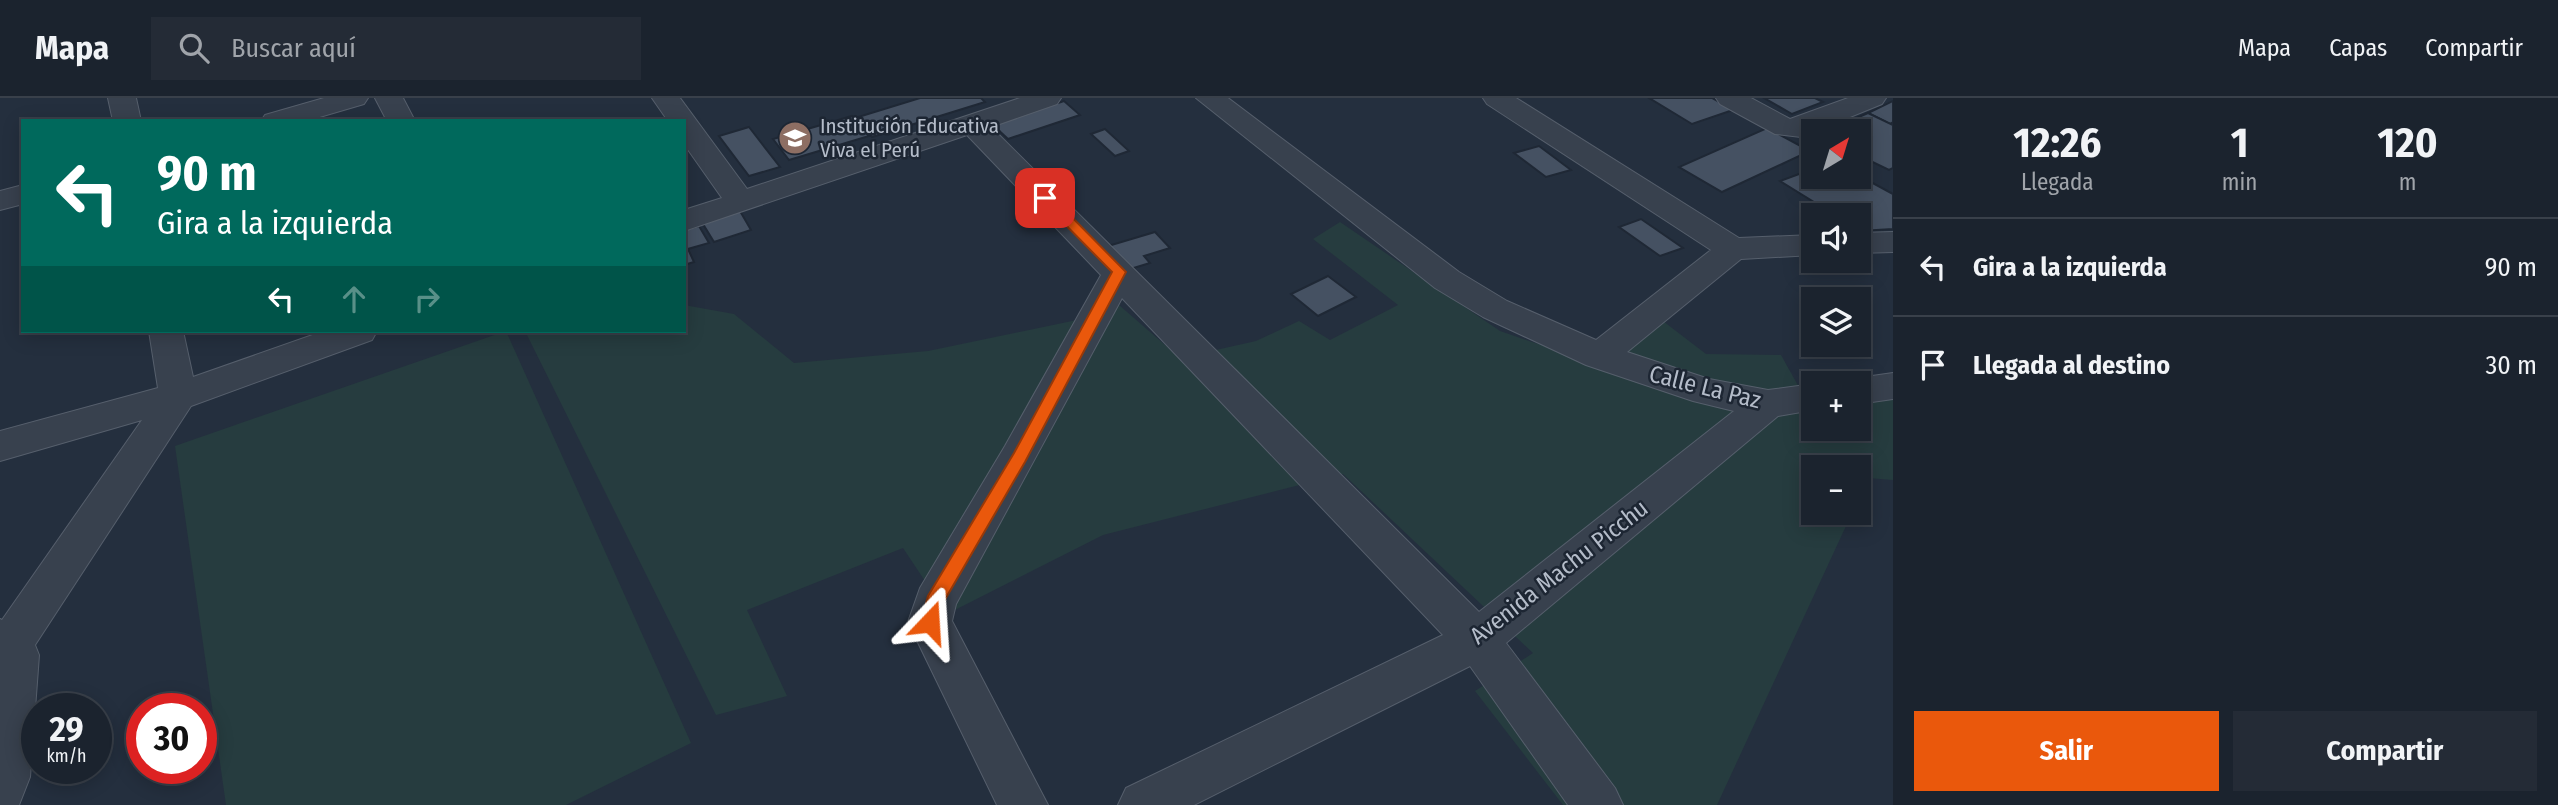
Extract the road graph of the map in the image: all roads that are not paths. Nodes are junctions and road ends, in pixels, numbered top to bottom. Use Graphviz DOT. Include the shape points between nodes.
graph roads {
  1 [pos="122,98"];
  2 [pos="354,98"];
  3 [pos="389,98"];
  4 [pos="666,98"];
  5 [pos="1047,98"];
  6 [pos="1210,98"];
  7 [pos="1497,98"];
  8 [pos="1730,98"];
  9 [pos="1872,98"];
  10 [pos="127,119"];
  11 [pos="282,119"];
  12 [pos="400,119"];
  13 [pos="681,119"];
  14 [pos="971,123"];
  15 [pos="686,126"];
  16 [pos="21,195"];
  17 [pos="0,201"];
  18 [pos="741,202"];
  19 [pos="686,220"];
  20 [pos="1893,242"];
  21 [pos="1871,243"];
  22 [pos="1801,246"];
  23 [pos="1733,249"];
  24 [pos="1119,272"];
  25 [pos="166,333"];
  26 [pos="354,333"];
  27 [pos="1599,356"];
  28 [pos="1893,386"];
  29 [pos="1871,389"];
  30 [pos="178,396"];
  31 [pos="1801,399"];
  32 [pos="1768,404"];
  33 [pos="0,446"];
  34 [pos="1478,640"];
  35 [pos="6,641"];
  36 [pos="0,792"];
  37 [pos="1023,805"];
  38 [pos="1143,805"];
  39 [pos="1598,805"];
  1 -- 10 [label="street"];
  2 -- 11 [label="street"];
  3 -- 12 [label="street"];
  4 -- 13 [label="street"];
  5 -- 14 [label="street"];
  6 -- 27 [label="street, Calle La Paz" via="1447,280 1495,309"];
  7 -- 23 [label="street"];
  8 -- 9 [label="street" via="1785,128 1801,128"];
  14 -- 18 [label="street"];
  14 -- 24 [label="street"];
  15 -- 18 [label="street"];
  16 -- 17 [label="street"];
  18 -- 19 [label="street"];
  20 -- 21 [label="street"];
  22 -- 23 [label="street"];
  23 -- 27 [label="street"];
  24 -- 34 [label="street"];
  24 -- 37 [label="street" via="935,601 930,622"];
  25 -- 30 [label="street"];
  26 -- 30 [label="street"];
  27 -- 32 [label="street, Calle La Paz" via="1696,389"];
  28 -- 29 [label="street"];
  30 -- 33 [label="street"];
  30 -- 35 [label="street"];
  31 -- 32 [label="street, Calle La Paz"];
  32 -- 34 [label="street, Avenida Machu Picchu"];
  34 -- 38 [label="street, Avenida Machu Picchu"];
  34 -- 39 [label="street"];
  35 -- 36 [label="street" via="17,655 6,777"];
}
